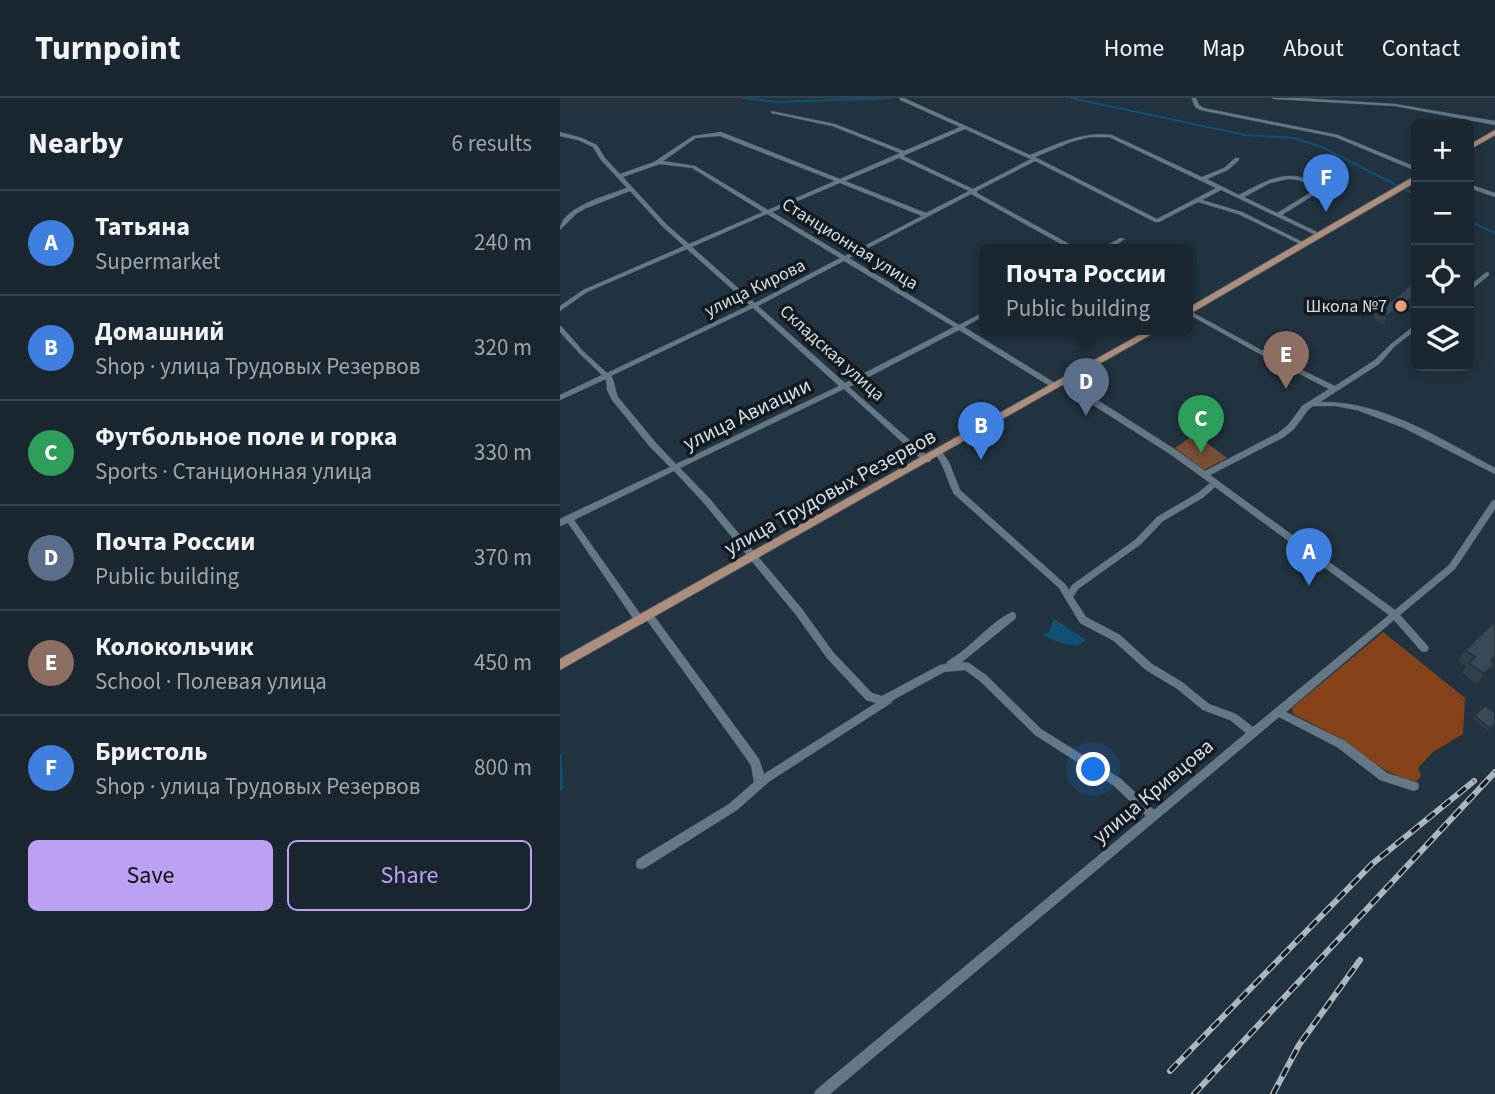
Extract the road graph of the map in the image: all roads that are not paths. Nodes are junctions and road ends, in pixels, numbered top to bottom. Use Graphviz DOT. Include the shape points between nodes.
graph roads {
  1 [pos="1194,98"];
  2 [pos="1274,98"];
  3 [pos="902,100"];
  4 [pos="773,112"];
  5 [pos="1495,123"];
  6 [pos="963,128"];
  7 [pos="1495,132"];
  8 [pos="560,134"];
  9 [pos="1474,145"];
  10 [pos="901,154"];
  11 [pos="1033,158"];
  12 [pos="1237,159"];
  13 [pos="656,163"];
  14 [pos="1411,167"];
  15 [pos="620,176"];
  16 [pos="1203,180"];
  17 [pos="843,182"];
  18 [pos="1411,182"];
  19 [pos="1221,188"];
  20 [pos="1474,188"];
  21 [pos="631,189"];
  22 [pos="1394,192"];
  23 [pos="974,193"];
  24 [pos="1495,195"];
  25 [pos="1239,197"];
  26 [pos="1197,200"];
  27 [pos="769,212"];
  28 [pos="1277,215"];
  29 [pos="928,216"];
  30 [pos="560,228"];
  31 [pos="1320,235"];
  32 [pos="1122,239"];
  33 [pos="1066,244"];
  34 [pos="1113,244"];
  35 [pos="1304,244"];
  36 [pos="688,246"];
  37 [pos="844,259"];
  38 [pos="1487,274"];
  39 [pos="1474,285"];
  40 [pos="755,305"];
  41 [pos="560,309"];
  42 [pos="1193,309"];
  43 [pos="1193,315"];
  44 [pos="979,317"];
  45 [pos="560,328"];
  46 [pos="958,329"];
  47 [pos="1411,331"];
  48 [pos="1146,335"];
  49 [pos="607,375"];
  50 [pos="1060,384"];
  51 [pos="844,386"];
  52 [pos="1335,389"];
  53 [pos="560,398"];
  54 [pos="1309,406"];
  55 [pos="939,454"];
  56 [pos="927,460"];
  57 [pos="676,468"];
  58 [pos="1495,471"];
  59 [pos="1204,475"];
  60 [pos="1215,483"];
  61 [pos="1495,503"];
  62 [pos="564,521"];
  63 [pos="752,558"];
  64 [pos="1069,597"];
  65 [pos="1394,614"];
  66 [pos="1012,616"];
  67 [pos="644,618"];
  68 [pos="1423,648"];
  69 [pos="560,666"];
  70 [pos="943,668"];
  71 [pos="893,697"];
  72 [pos="1277,712"];
  73 [pos="1252,732"];
  74 [pos="760,783"];
  75 [pos="1414,786"];
  76 [pos="1153,816"];
  77 [pos="641,864"];
  78 [pos="820,1094"];
  1 -- 14 [label="street" via="1202,109 1336,136"];
  2 -- 5 [label="street" via="1395,105"];
  3 -- 6 [label="street"];
  4 -- 10 [label="street" via="833,125"];
  6 -- 10 [label="street"];
  6 -- 11 [label="street"];
  7 -- 9 [label="main road"];
  8 -- 15 [label="street, Складская улица" via="595,146"];
  10 -- 17 [label="street"];
  10 -- 23 [label="street"];
  11 -- 16 [label="street, улица Кирова" via="1100,135"];
  11 -- 23 [label="street, улица Кирова"];
  11 -- 26 [label="street" via="1157,220"];
  12 -- 16 [label="street"];
  13 -- 15 [label="street, Станционная улица"];
  13 -- 17 [label="street" via="689,140 717,133"];
  13 -- 27 [label="street, Станционная улица" via="693,167"];
  15 -- 21 [label="street, Складская улица"];
  16 -- 19 [label="street"];
  17 -- 27 [label="street"];
  17 -- 29 [label="street"];
  18 -- 22 [label="main road"];
  19 -- 25 [label="street"];
  19 -- 26 [label="street"];
  20 -- 24 [label="street"];
  21 -- 30 [label="street" via="577,210"];
  21 -- 36 [label="street, Складская улица"];
  22 -- 31 [label="main road"];
  23 -- 29 [label="street, улица Кирова"];
  23 -- 33 [label="street"];
  25 -- 28 [label="street"];
  25 -- 28 [label="street" via="1283,176 1316,185 1317,190"];
  26 -- 35 [label="street" via="1240,213"];
  27 -- 36 [label="street"];
  27 -- 37 [label="street, Станционная улица"];
  28 -- 31 [label="street"];
  29 -- 37 [label="street, улица Кирова"];
  31 -- 35 [label="main road"];
  32 -- 34 [label="street"];
  35 -- 42 [label="main road"];
  36 -- 40 [label="street, Складская улица"];
  36 -- 41 [label="street" via="579,294"];
  37 -- 40 [label="street, улица Кирова"];
  37 -- 46 [label="street, Станционная улица"];
  38 -- 39 [label="street"];
  40 -- 49 [label="street, улица Кирова"];
  40 -- 51 [label="street, Складская улица"];
  43 -- 52 [label="street"];
  44 -- 46 [label="street, улица Авиации"];
  45 -- 49 [label="street"];
  46 -- 50 [label="street, Станционная улица"];
  46 -- 51 [label="street, улица Авиации"];
  47 -- 52 [label="street" via="1377,362"];
  48 -- 50 [label="main road, улица Трудовых Резервов"];
  49 -- 53 [label="street, улица Кирова"];
  49 -- 57 [label="street" via="615,398"];
  50 -- 55 [label="main road, улица Трудовых Резервов"];
  50 -- 59 [label="street, Станционная улица" via="1138,428"];
  51 -- 56 [label="street, Складская улица"];
  51 -- 57 [label="street, улица Авиации"];
  52 -- 54 [label="street"];
  54 -- 58 [label="street" via="1326,403 1370,412"];
  54 -- 59 [label="street" via="1281,435"];
  55 -- 56 [label="main road, улица Трудовых Резервов"];
  55 -- 64 [label="street" via="957,492"];
  56 -- 63 [label="main road, улица Трудовых Резервов"];
  57 -- 62 [label="street, улица Авиации"];
  57 -- 63 [label="street"];
  59 -- 60 [label="street, Станционная улица"];
  60 -- 64 [label="street" via="1160,519 1138,542 1075,587"];
  60 -- 65 [label="street, Станционная улица"];
  61 -- 65 [label="street, улица Кривцова" via="1452,567"];
  62 -- 67 [label="street"];
  63 -- 67 [label="main road, улица Трудовых Резервов"];
  63 -- 71 [label="street" via="869,697"];
  64 -- 73 [label="street" via="1083,620 1117,638 1206,707 1233,717"];
  65 -- 68 [label="street, Станционная улица"];
  65 -- 72 [label="street, улица Кривцова"];
  66 -- 70 [label="street" via="975,650"];
  67 -- 69 [label="main road, улица Трудовых Резервов"];
  67 -- 74 [label="street" via="756,763"];
  70 -- 71 [label="street"];
  70 -- 76 [label="street" via="972,669 1038,732 1117,782"];
  71 -- 74 [label="street"];
  72 -- 73 [label="street, улица Кривцова"];
  72 -- 75 [label="street" via="1341,744 1384,777"];
  73 -- 76 [label="street, улица Кривцова"];
  74 -- 77 [label="street" via="733,807"];
  76 -- 78 [label="street, улица Кривцова"];
}
